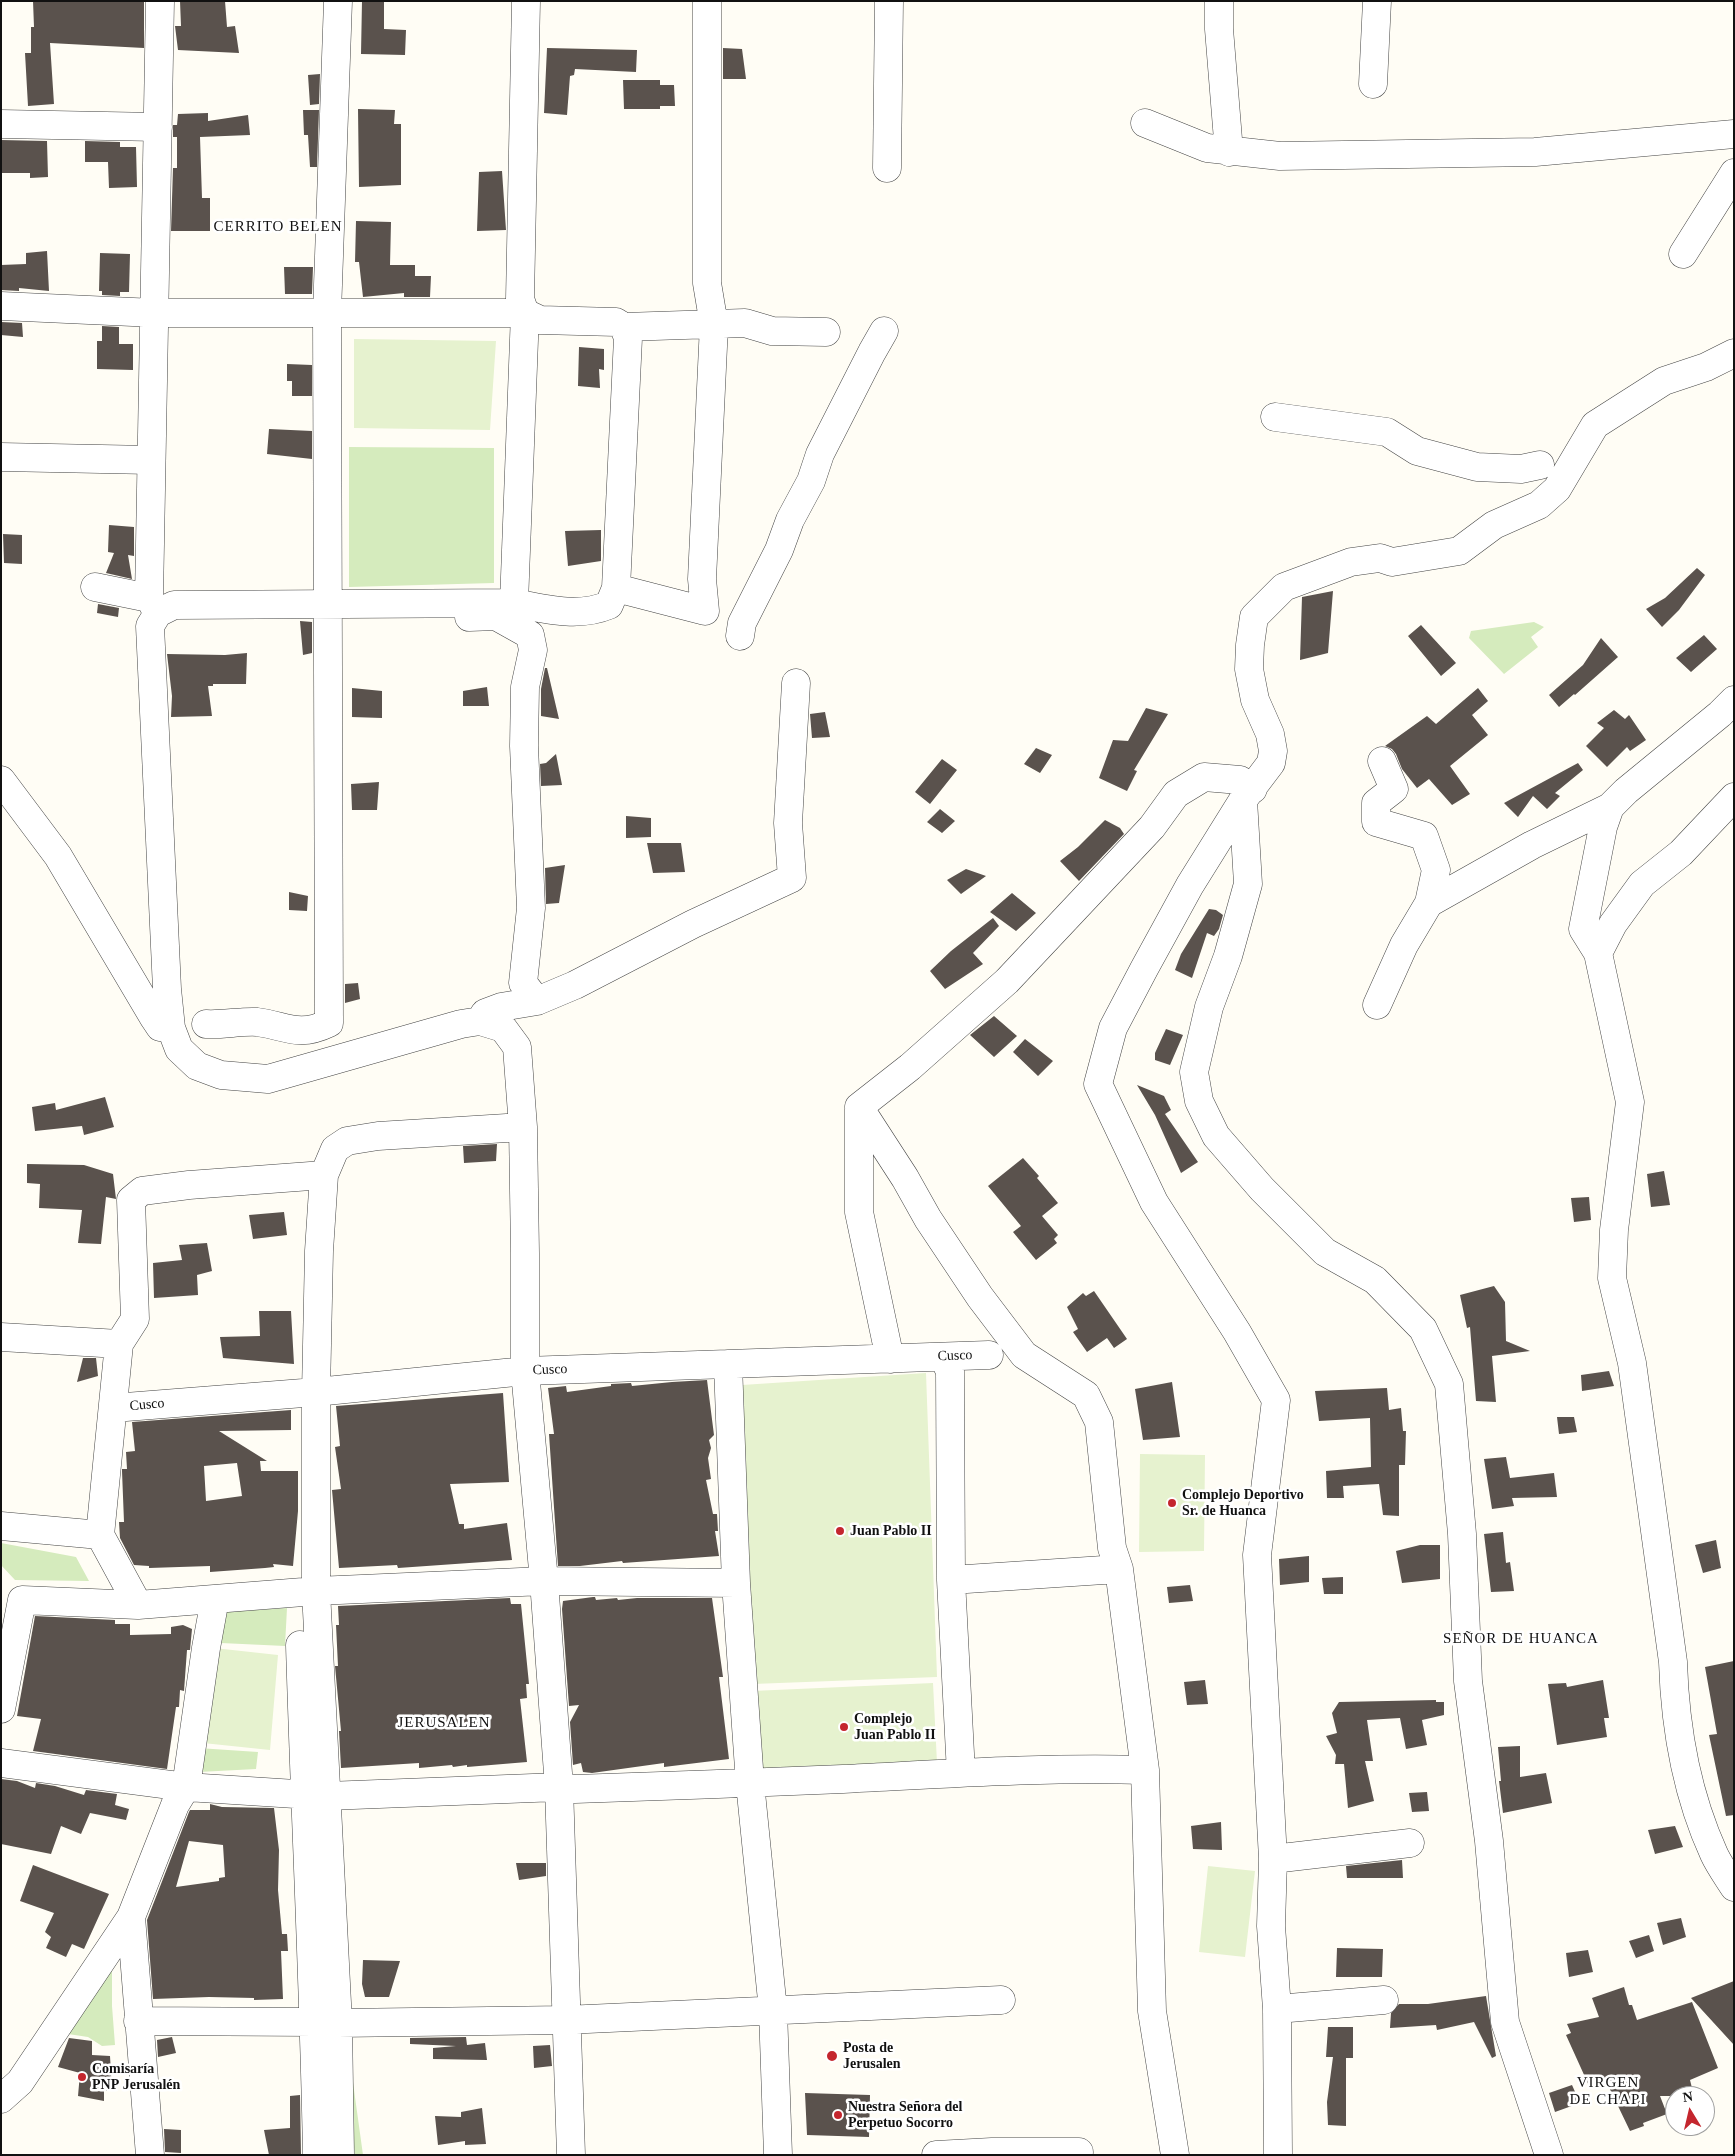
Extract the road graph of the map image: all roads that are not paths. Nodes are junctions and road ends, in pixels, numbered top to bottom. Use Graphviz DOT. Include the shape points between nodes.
graph roads {
  1 [pos="160,1"];
  2 [pos="338,1"];
  3 [pos="526,1"];
  4 [pos="707,1"];
  5 [pos="889,1"];
  6 [pos="1220,1"];
  7 [pos="1377,1"];
  8 [pos="1373,84"];
  9 [pos="1,124"];
  10 [pos="1145,124"];
  11 [pos="158,127"];
  12 [pos="1734,134"];
  13 [pos="1229,152"];
  14 [pos="886,168"];
  15 [pos="1734,173"];
  16 [pos="1683,254"];
  17 [pos="1,306"];
  18 [pos="155,313"];
  19 [pos="327,313"];
  20 [pos="525,313"];
  21 [pos="714,325"];
  22 [pos="624,327"];
  23 [pos="884,331"];
  24 [pos="826,332"];
  25 [pos="1734,353"];
  26 [pos="1275,416"];
  27 [pos="1,457"];
  28 [pos="151,460"];
  29 [pos="1540,465"];
  30 [pos="94,587"];
  31 [pos="616,588"];
  32 [pos="514,602"];
  33 [pos="461,603"];
  34 [pos="327,604"];
  35 [pos="153,606"];
  36 [pos="740,636"];
  37 [pos="796,683"];
  38 [pos="1734,700"];
  39 [pos="1382,761"];
  40 [pos="1,780"];
  41 [pos="1245,790"];
  42 [pos="1734,796"];
  43 [pos="1610,807"];
  44 [pos="1428,903"];
  45 [pos="1598,953"];
  46 [pos="537,1001"];
  47 [pos="1377,1005"];
  48 [pos="480,1021"];
  49 [pos="206,1024"];
  50 [pos="171,1028"];
  51 [pos="859,1107"];
  52 [pos="523,1127"];
  53 [pos="324,1175"];
  54 [pos="1,1337"];
  55 [pos="119,1344"];
  56 [pos="989,1355"];
  57 [pos="943,1357"];
  58 [pos="890,1359"];
  59 [pos="728,1364"];
  60 [pos="525,1371"];
  61 [pos="316,1392"];
  62 [pos="113,1408"];
  63 [pos="1,1526"];
  64 [pos="100,1535"];
  65 [pos="1119,1569"];
  66 [pos="951,1580"];
  67 [pos="544,1581"];
  68 [pos="736,1583"];
  69 [pos="316,1591"];
  70 [pos="215,1599"];
  71 [pos="138,1605"];
  72 [pos="1,1709"];
  73 [pos="1,1763"];
  74 [pos="1145,1770"];
  75 [pos="961,1773"];
  76 [pos="750,1783"];
  77 [pos="186,1787"];
  78 [pos="560,1787"];
  79 [pos="316,1795"];
  80 [pos="1410,1843"];
  81 [pos="1273,1859"];
  82 [pos="1734,1887"];
  83 [pos="131,1917"];
  84 [pos="1001,2000"];
  85 [pos="1384,2000"];
  86 [pos="1277,2009"];
  87 [pos="773,2010"];
  88 [pos="565,2020"];
  89 [pos="138,2021"];
  90 [pos="326,2022"];
  91 [pos="1,2098"];
  92 [pos="1079,2152"];
  93 [pos="150,2155"];
  94 [pos="317,2155"];
  95 [pos="340,2155"];
  96 [pos="571,2155"];
  97 [pos="778,2155"];
  98 [pos="936,2155"];
  99 [pos="1176,2155"];
  100 [pos="1278,2155"];
  101 [pos="1549,2155"];
  1 -- 11 [label="street"];
  2 -- 19 [label="street"];
  3 -- 20 [label="street" via="520,299"];
  4 -- 21 [label="street" via="708,283"];
  5 -- 14 [label="street"];
  6 -- 13 [label="street" via="1219,29"];
  7 -- 8 [label="street"];
  9 -- 11 [label="street"];
  10 -- 13 [label="street" via="1207,148"];
  11 -- 18 [label="street"];
  12 -- 13 [label="street" via="1535,152 1280,156"];
  15 -- 16 [label="street"];
  17 -- 18 [label="street"];
  18 -- 19 [label="street"];
  18 -- 28 [label="street"];
  19 -- 20 [label="street"];
  19 -- 34 [label="street"];
  20 -- 22 [label="street" via="540,320 616,322"];
  20 -- 32 [label="street"];
  21 -- 22 [label="street"];
  21 -- 24 [label="street" via="745,323 772,331"];
  21 -- 31 [label="street" via="702,580 705,611"];
  22 -- 31 [label="street" via="628,338"];
  23 -- 36 [label="street" via="820,454 811,481 742,623"];
  25 -- 41 [label="street" via="1706,367 1664,381 1595,424 1557,489 1539,505 1494,525 1459,551 1392,562 1380,558 1352,562 1284,587 1254,617 1249,669 1255,700 1274,751 1271,763"];
  26 -- 29 [label="street" via="1387,432 1418,451 1477,468 1521,469"];
  27 -- 28 [label="street"];
  28 -- 35 [label="street"];
  30 -- 35 [label="street"];
  31 -- 32 [label="street" via="609,604 595,611 557,611"];
  32 -- 33 [label="street"];
  33 -- 34 [label="street"];
  33 -- 46 [label="street" via="461,612 466,616 496,616 530,635 533,650 525,687 524,746 531,908 523,983"];
  34 -- 35 [label="street"];
  34 -- 49 [label="street" via="329,1023 317,1029 290,1031 257,1022"];
  35 -- 50 [label="street" via="150,626"];
  37 -- 46 [label="street" via="788,823 792,878 693,924 576,985"];
  38 -- 43 [label="street"];
  39 -- 44 [label="street" via="1394,788 1376,803 1376,822 1424,836 1436,870"];
  40 -- 50 [label="street" via="58,856 160,1027"];
  41 -- 51 [label="street" via="1204,777 1176,794 1152,827 1007,981 910,1067"];
  41 -- 81 [label="street" via="1113,1028 1098,1084 1154,1202 1276,1400 1257,1555"];
  41 -- 101 [label="street" via="1248,884 1228,956 1209,1007 1194,1072 1199,1101 1216,1136 1262,1190 1325,1252 1375,1280 1423,1329 1449,1384 1462,1534 1468,1681 1489,1841 1505,2022"];
  42 -- 45 [label="street" via="1681,853 1642,884 1613,924"];
  43 -- 44 [label="street" via="1532,845"];
  43 -- 45 [label="street" via="1603,827 1583,929"];
  44 -- 47 [label="street" via="1404,945"];
  45 -- 82 [label="street" via="1630,1102 1614,1230 1612,1278 1632,1363 1684,1758 1714,1854"];
  46 -- 48 [label="street" via="501,1007 485,1013"];
  48 -- 50 [label="street" via="268,1079 221,1075 197,1066 179,1049"];
  48 -- 52 [label="street" via="504,1028 517,1047"];
  51 -- 58 [label="street" via="859,1212"];
  51 -- 65 [label="street" via="928,1219 1024,1355 1086,1395 1099,1422 1112,1548"];
  52 -- 53 [label="street" via="378,1136 347,1141 335,1149"];
  52 -- 60 [label="street"];
  53 -- 55 [label="street" via="142,1191 131,1200 135,1319"];
  53 -- 61 [label="street"];
  54 -- 55 [label="street"];
  55 -- 62 [label="street"];
  56 -- 57 [label="street, Cusco"];
  57 -- 58 [label="street, Cusco"];
  57 -- 66 [label="street" via="950,1371"];
  58 -- 59 [label="street, Cusco"];
  59 -- 60 [label="street, Cusco"];
  59 -- 68 [label="street"];
  60 -- 61 [label="street, Cusco"];
  60 -- 67 [label="street"];
  61 -- 62 [label="street, Cusco"];
  61 -- 69 [label="street"];
  62 -- 64 [label="street"];
  63 -- 64 [label="street"];
  64 -- 71 [label="street"];
  65 -- 66 [label="street"];
  65 -- 74 [label="street"];
  66 -- 75 [label="street"];
  67 -- 68 [label="street"];
  67 -- 69 [label="street"];
  67 -- 78 [label="street"];
  68 -- 76 [label="street"];
  69 -- 70 [label="street"];
  69 -- 79 [label="street" via="300,1615"];
  70 -- 71 [label="street"];
  70 -- 77 [label="street"];
  71 -- 72 [label="street" via="22,1600"];
  73 -- 77 [label="street"];
  74 -- 75 [label="street"];
  74 -- 99 [label="street" via="1152,2010"];
  75 -- 76 [label="street"];
  76 -- 78 [label="street"];
  76 -- 87 [label="street"];
  77 -- 79 [label="street"];
  77 -- 83 [label="street" via="175,1805"];
  78 -- 79 [label="street"];
  78 -- 88 [label="street"];
  79 -- 90 [label="street"];
  80 -- 81 [label="street"];
  81 -- 86 [label="street" via="1271,1926"];
  83 -- 89 [label="street"];
  83 -- 91 [label="street" via="20,2082"];
  84 -- 87 [label="street"];
  85 -- 86 [label="street"];
  86 -- 100 [label="street"];
  87 -- 88 [label="street"];
  87 -- 97 [label="street"];
  88 -- 90 [label="street"];
  88 -- 96 [label="street"];
  89 -- 90 [label="street"];
  89 -- 93 [label="street"];
  90 -- 94 [label="street"];
  90 -- 95 [label="street"];
  92 -- 98 [label="street"];
}
